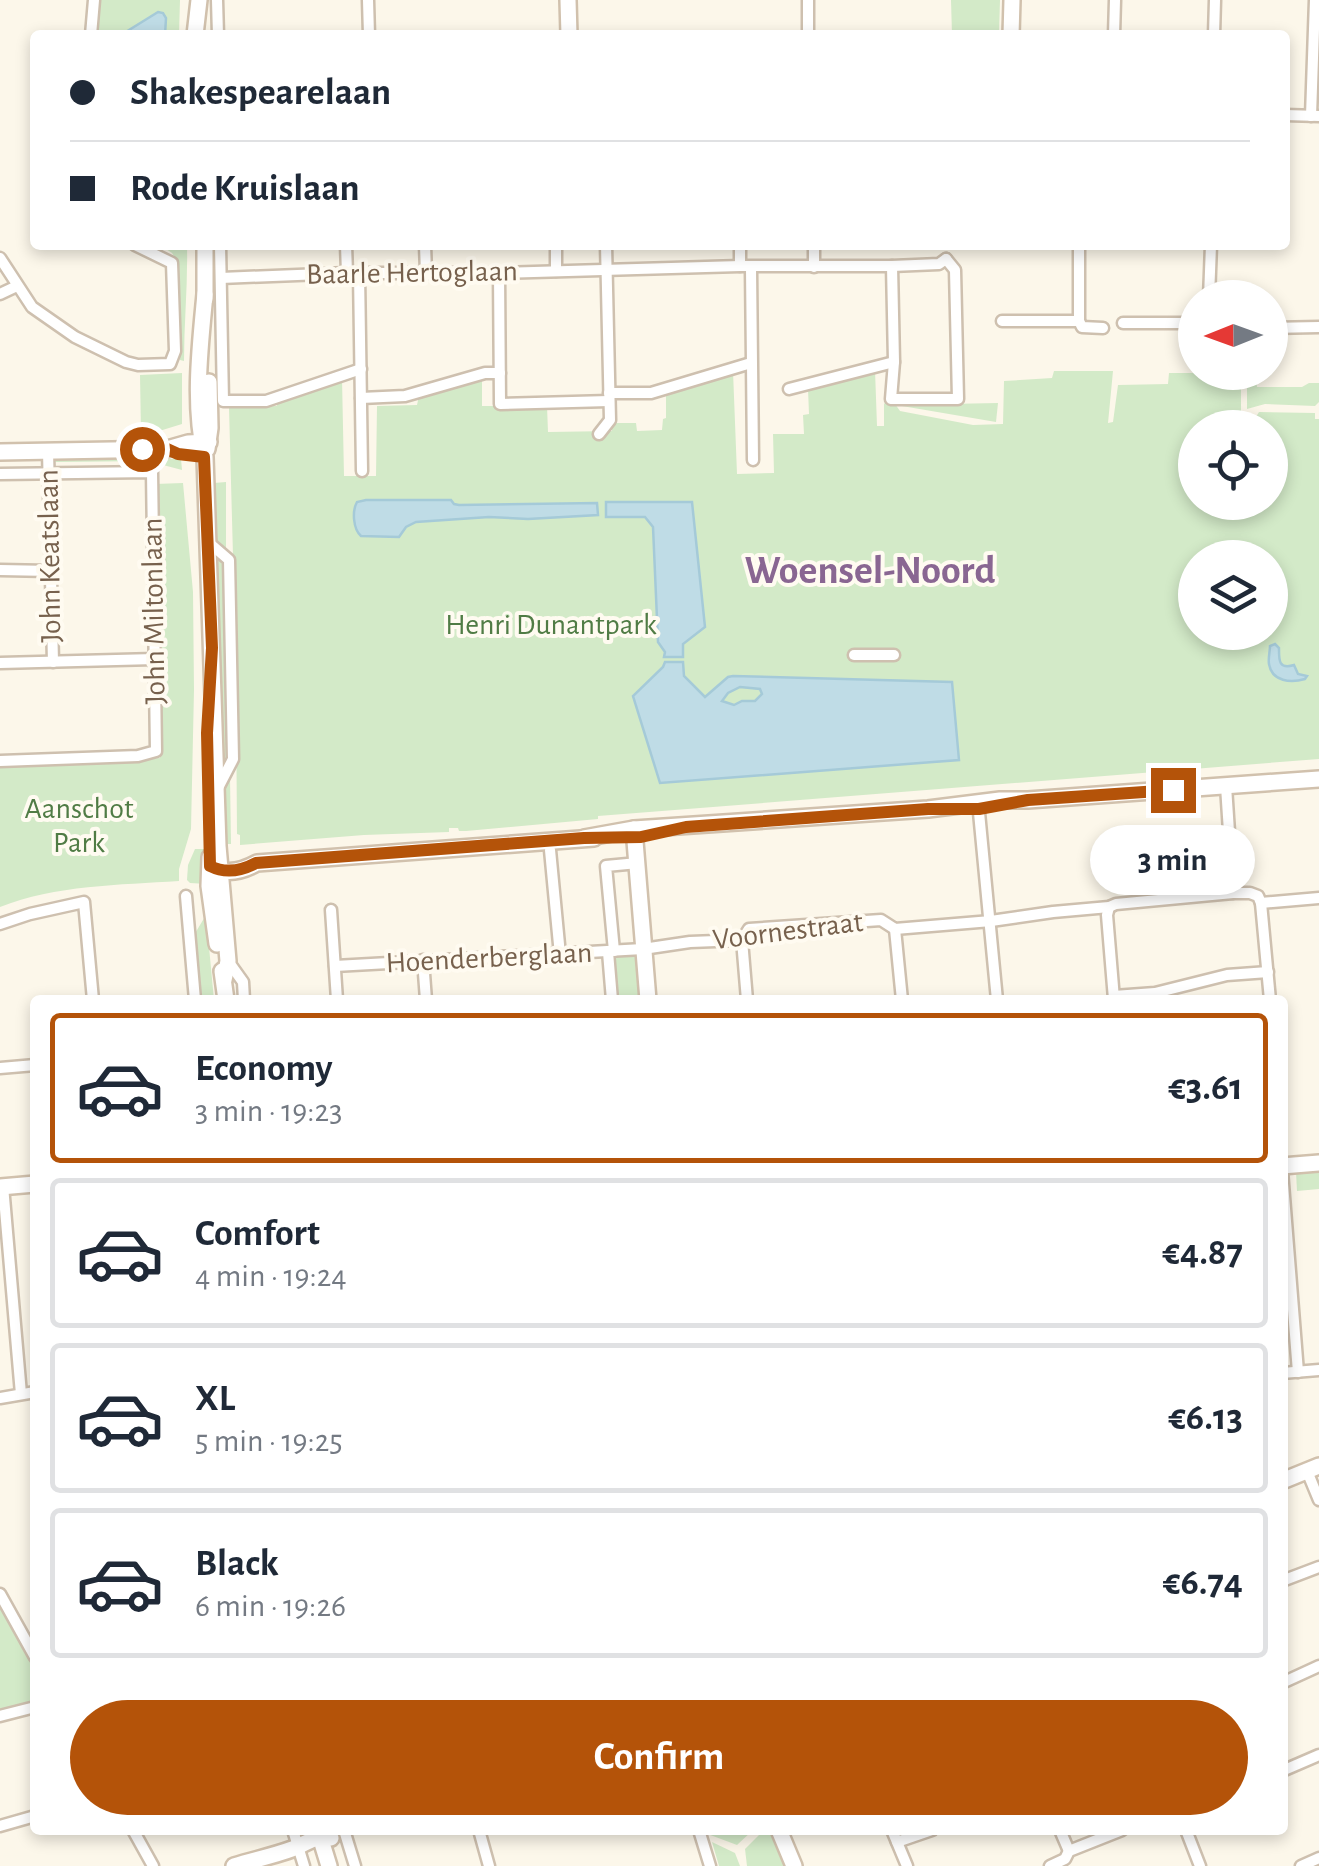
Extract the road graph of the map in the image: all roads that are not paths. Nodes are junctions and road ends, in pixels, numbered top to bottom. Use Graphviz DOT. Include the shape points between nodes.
graph roads {
  1 [pos="94,0"];
  2 [pos="200,0"];
  3 [pos="217,0"];
  4 [pos="368,0"];
  5 [pos="568,0"];
  6 [pos="808,0"];
  7 [pos="1012,0"];
  8 [pos="1115,0"];
  9 [pos="1215,0"];
  10 [pos="1316,0"];
  11 [pos="91,30"];
  12 [pos="196,30"];
  13 [pos="203,30"];
  14 [pos="218,30"];
  15 [pos="368,30"];
  16 [pos="569,30"];
  17 [pos="808,30"];
  18 [pos="1011,30"];
  19 [pos="1114,30"];
  20 [pos="1214,30"];
  21 [pos="1315,116"];
  22 [pos="147,250"];
  23 [pos="205,250"];
  24 [pos="220,250"];
  25 [pos="347,250"];
  26 [pos="426,250"];
  27 [pos="556,250"];
  28 [pos="606,250"];
  29 [pos="741,250"];
  30 [pos="814,250"];
  31 [pos="946,250"];
  32 [pos="1080,250"];
  33 [pos="1211,250"];
  34 [pos="0,258"];
  35 [pos="946,259"];
  36 [pos="892,266"];
  37 [pos="746,267"];
  38 [pos="814,267"];
  39 [pos="606,270"];
  40 [pos="556,271"];
  41 [pos="353,273"];
  42 [pos="426,273"];
  43 [pos="499,273"];
  44 [pos="221,278"];
  45 [pos="1210,280"];
  46 [pos="17,286"];
  47 [pos="0,294"];
  48 [pos="1002,321"];
  49 [pos="1079,321"];
  50 [pos="1123,323"];
  51 [pos="1178,323"];
  52 [pos="1319,327"];
  53 [pos="1103,328"];
  54 [pos="1288,328"];
  55 [pos="894,362"];
  56 [pos="750,364"];
  57 [pos="360,369"];
  58 [pos="500,372"];
  59 [pos="789,389"];
  60 [pos="609,397"];
  61 [pos="361,398"];
  62 [pos="600,434"];
  63 [pos="205,447"];
  64 [pos="48,451"];
  65 [pos="0,452"];
  66 [pos="753,460"];
  67 [pos="362,470"];
  68 [pos="0,474"];
  69 [pos="49,474"];
  70 [pos="207,540"];
  71 [pos="0,570"];
  72 [pos="51,571"];
  73 [pos="212,648"];
  74 [pos="854,654"];
  75 [pos="894,655"];
  76 [pos="156,659"];
  77 [pos="53,662"];
  78 [pos="0,663"];
  79 [pos="0,761"];
  80 [pos="1319,778"];
  81 [pos="1226,786"];
  82 [pos="217,792"];
  83 [pos="979,805"];
  84 [pos="634,833"];
  85 [pos="550,850"];
  86 [pos="638,863"];
  87 [pos="216,865"];
  88 [pos="1232,893"];
  89 [pos="186,896"];
  90 [pos="1319,898"];
  91 [pos="1261,902"];
  92 [pos="1109,908"];
  93 [pos="331,910"];
  94 [pos="990,921"];
  95 [pos="0,924"];
  96 [pos="895,929"];
  97 [pos="742,940"];
  98 [pos="643,950"];
  99 [pos="611,952"];
  100 [pos="560,955"];
  101 [pos="228,960"];
  102 [pos="423,960"];
  103 [pos="335,966"];
  104 [pos="1268,972"];
  105 [pos="224,980"];
  106 [pos="92,995"];
  107 [pos="195,995"];
  108 [pos="226,995"];
  109 [pos="243,995"];
  110 [pos="337,995"];
  111 [pos="426,995"];
  112 [pos="612,995"];
  113 [pos="648,995"];
  114 [pos="746,995"];
  115 [pos="902,995"];
  116 [pos="997,995"];
  117 [pos="1114,995"];
  118 [pos="1139,995"];
  119 [pos="1270,995"];
  120 [pos="30,1065"];
  121 [pos="0,1068"];
  122 [pos="1319,1163"];
  123 [pos="1288,1167"];
  124 [pos="30,1184"];
  125 [pos="2,1187"];
  126 [pos="1288,1244"];
  127 [pos="14,1288"];
  128 [pos="0,1291"];
  129 [pos="1319,1370"];
  130 [pos="1298,1372"];
  131 [pos="1288,1373"];
  132 [pos="30,1393"];
  133 [pos="22,1394"];
  134 [pos="0,1398"];
  135 [pos="1313,1468"];
  136 [pos="1288,1478"];
  137 [pos="1319,1500"];
  138 [pos="1319,1567"];
  139 [pos="1288,1579"];
  140 [pos="0,1594"];
  141 [pos="30,1648"];
  142 [pos="1319,1666"];
  143 [pos="1288,1680"];
  144 [pos="30,1709"];
  145 [pos="0,1716"];
  146 [pos="1319,1755"];
  147 [pos="1288,1769"];
  148 [pos="30,1817"];
  149 [pos="0,1826"];
  150 [pos="137,1835"];
  151 [pos="294,1835"];
  152 [pos="327,1835"];
  153 [pos="481,1835"];
  154 [pos="701,1835"];
  155 [pos="781,1835"];
  156 [pos="1062,1835"];
  157 [pos="1109,1835"];
  158 [pos="1188,1835"];
  159 [pos="895,1836"];
  160 [pos="298,1847"];
  161 [pos="1069,1851"];
  162 [pos="1319,1858"];
  163 [pos="153,1866"];
  164 [pos="234,1866"];
  165 [pos="304,1866"];
  166 [pos="329,1866"];
  167 [pos="338,1866"];
  168 [pos="355,1866"];
  169 [pos="490,1866"];
  170 [pos="710,1866"];
  171 [pos="794,1866"];
  172 [pos="907,1866"];
  173 [pos="1050,1866"];
  174 [pos="1200,1866"];
  175 [pos="1301,1866"];
  1 -- 11 [label="street"];
  2 -- 12 [label="main road"];
  2 -- 13 [label="main road"];
  3 -- 14 [label="street"];
  4 -- 15 [label="street"];
  5 -- 16 [label="main road"];
  6 -- 17 [label="street"];
  7 -- 18 [label="main road"];
  8 -- 19 [label="street"];
  9 -- 20 [label="street"];
  10 -- 21 [label="street"];
  22 -- 46 [label="street" via="172,263 176,351 170,364 126,362 75,337 32,307"];
  23 -- 63 [label="main road"];
  24 -- 44 [label="street"];
  25 -- 41 [label="street"];
  26 -- 42 [label="street"];
  27 -- 40 [label="street"];
  28 -- 39 [label="street"];
  29 -- 37 [label="street"];
  30 -- 38 [label="street"];
  31 -- 35 [label="street"];
  32 -- 49 [label="street"];
  33 -- 45 [label="street"];
  34 -- 46 [label="street"];
  35 -- 36 [label="street, Baarle Hertoglaan"];
  35 -- 55 [label="street" via="954,270 958,399 891,399"];
  36 -- 38 [label="street, Baarle Hertoglaan"];
  36 -- 55 [label="street"];
  37 -- 38 [label="street, Baarle Hertoglaan"];
  37 -- 39 [label="street, Baarle Hertoglaan"];
  37 -- 56 [label="street"];
  39 -- 40 [label="street, Baarle Hertoglaan"];
  39 -- 60 [label="street"];
  40 -- 43 [label="street, Baarle Hertoglaan"];
  41 -- 42 [label="street, Baarle Hertoglaan"];
  41 -- 44 [label="street, Baarle Hertoglaan"];
  41 -- 57 [label="street"];
  42 -- 43 [label="street, Baarle Hertoglaan"];
  43 -- 58 [label="street"];
  44 -- 57 [label="street" via="223,401 266,400"];
  46 -- 47 [label="street"];
  48 -- 49 [label="street"];
  49 -- 53 [label="street"];
  50 -- 51 [label="street"];
  52 -- 54 [label="street"];
  55 -- 59 [label="street"];
  56 -- 60 [label="street"];
  56 -- 66 [label="street"];
  57 -- 61 [label="street"];
  58 -- 60 [label="street" via="500,404"];
  58 -- 61 [label="street" via="405,396"];
  60 -- 62 [label="street" via="610,420"];
  61 -- 67 [label="street"];
  63 -- 64 [label="main road" via="178,454"];
  63 -- 70 [label="main road"];
  64 -- 65 [label="main road"];
  64 -- 69 [label="street, John Keatslaan"];
  68 -- 69 [label="street"];
  69 -- 72 [label="street, John Keatslaan"];
  69 -- 76 [label="street, John Miltonlaan" via="152,472"];
  70 -- 73 [label="main road"];
  70 -- 82 [label="street" via="229,560 233,759"];
  71 -- 72 [label="street"];
  72 -- 77 [label="street, John Keatslaan"];
  73 -- 82 [label="main road"];
  73 -- 87 [label="main road" via="207,733"];
  74 -- 75 [label="street"];
  76 -- 77 [label="street"];
  76 -- 79 [label="street, John Miltonlaan" via="156,751"];
  77 -- 78 [label="street"];
  80 -- 81 [label="main road"];
  81 -- 83 [label="main road"];
  81 -- 88 [label="street"];
  82 -- 87 [label="main road"];
  83 -- 84 [label="main road"];
  83 -- 94 [label="street"];
  84 -- 86 [label="main road"];
  84 -- 87 [label="main road" via="246,868"];
  85 -- 100 [label="street"];
  86 -- 98 [label="main road"];
  86 -- 99 [label="street" via="606,866"];
  87 -- 101 [label="main road"];
  87 -- 105 [label="main road" via="209,886"];
  88 -- 91 [label="street" via="1250,893"];
  88 -- 92 [label="street, Voornestraat"];
  89 -- 107 [label="street"];
  90 -- 91 [label="street"];
  91 -- 104 [label="street"];
  92 -- 94 [label="street, Voornestraat"];
  92 -- 117 [label="street"];
  93 -- 103 [label="street"];
  94 -- 96 [label="street, Voornestraat"];
  94 -- 116 [label="street"];
  95 -- 106 [label="street" via="84,902"];
  96 -- 97 [label="street, Voornestraat" via="881,920 749,930"];
  96 -- 115 [label="street"];
  97 -- 98 [label="street, Voornestraat"];
  97 -- 114 [label="street"];
  98 -- 99 [label="street, Hoenderberglaan"];
  98 -- 113 [label="main road"];
  99 -- 100 [label="street, Hoenderberglaan"];
  99 -- 112 [label="street"];
  100 -- 102 [label="street, Hoenderberglaan"];
  101 -- 105 [label="main road"];
  101 -- 109 [label="street"];
  102 -- 103 [label="street, Hoenderberglaan"];
  102 -- 111 [label="street"];
  103 -- 110 [label="street"];
  104 -- 118 [label="street"];
  104 -- 119 [label="street"];
  105 -- 108 [label="main road"];
  120 -- 121 [label="street"];
  122 -- 123 [label="main road"];
  124 -- 125 [label="main road"];
  125 -- 127 [label="street"];
  126 -- 130 [label="street"];
  127 -- 128 [label="street"];
  127 -- 133 [label="street"];
  129 -- 130 [label="street"];
  130 -- 131 [label="street"];
  132 -- 133 [label="street"];
  133 -- 134 [label="street"];
  135 -- 136 [label="main road"];
  135 -- 137 [label="street"];
  138 -- 139 [label="street"];
  140 -- 141 [label="street"];
  142 -- 143 [label="street"];
  144 -- 145 [label="street"];
  146 -- 147 [label="street"];
  148 -- 149 [label="street"];
  150 -- 163 [label="street"];
  151 -- 160 [label="street"];
  152 -- 160 [label="main road"];
  152 -- 166 [label="main road"];
  152 -- 167 [label="main road"];
  152 -- 168 [label="street"];
  153 -- 169 [label="street"];
  154 -- 170 [label="street"];
  155 -- 171 [label="main road"];
  156 -- 161 [label="street"];
  157 -- 161 [label="street"];
  158 -- 174 [label="street"];
  159 -- 172 [label="street"];
  160 -- 164 [label="main road"];
  160 -- 165 [label="street"];
  161 -- 173 [label="street"];
  162 -- 175 [label="street"];
}
